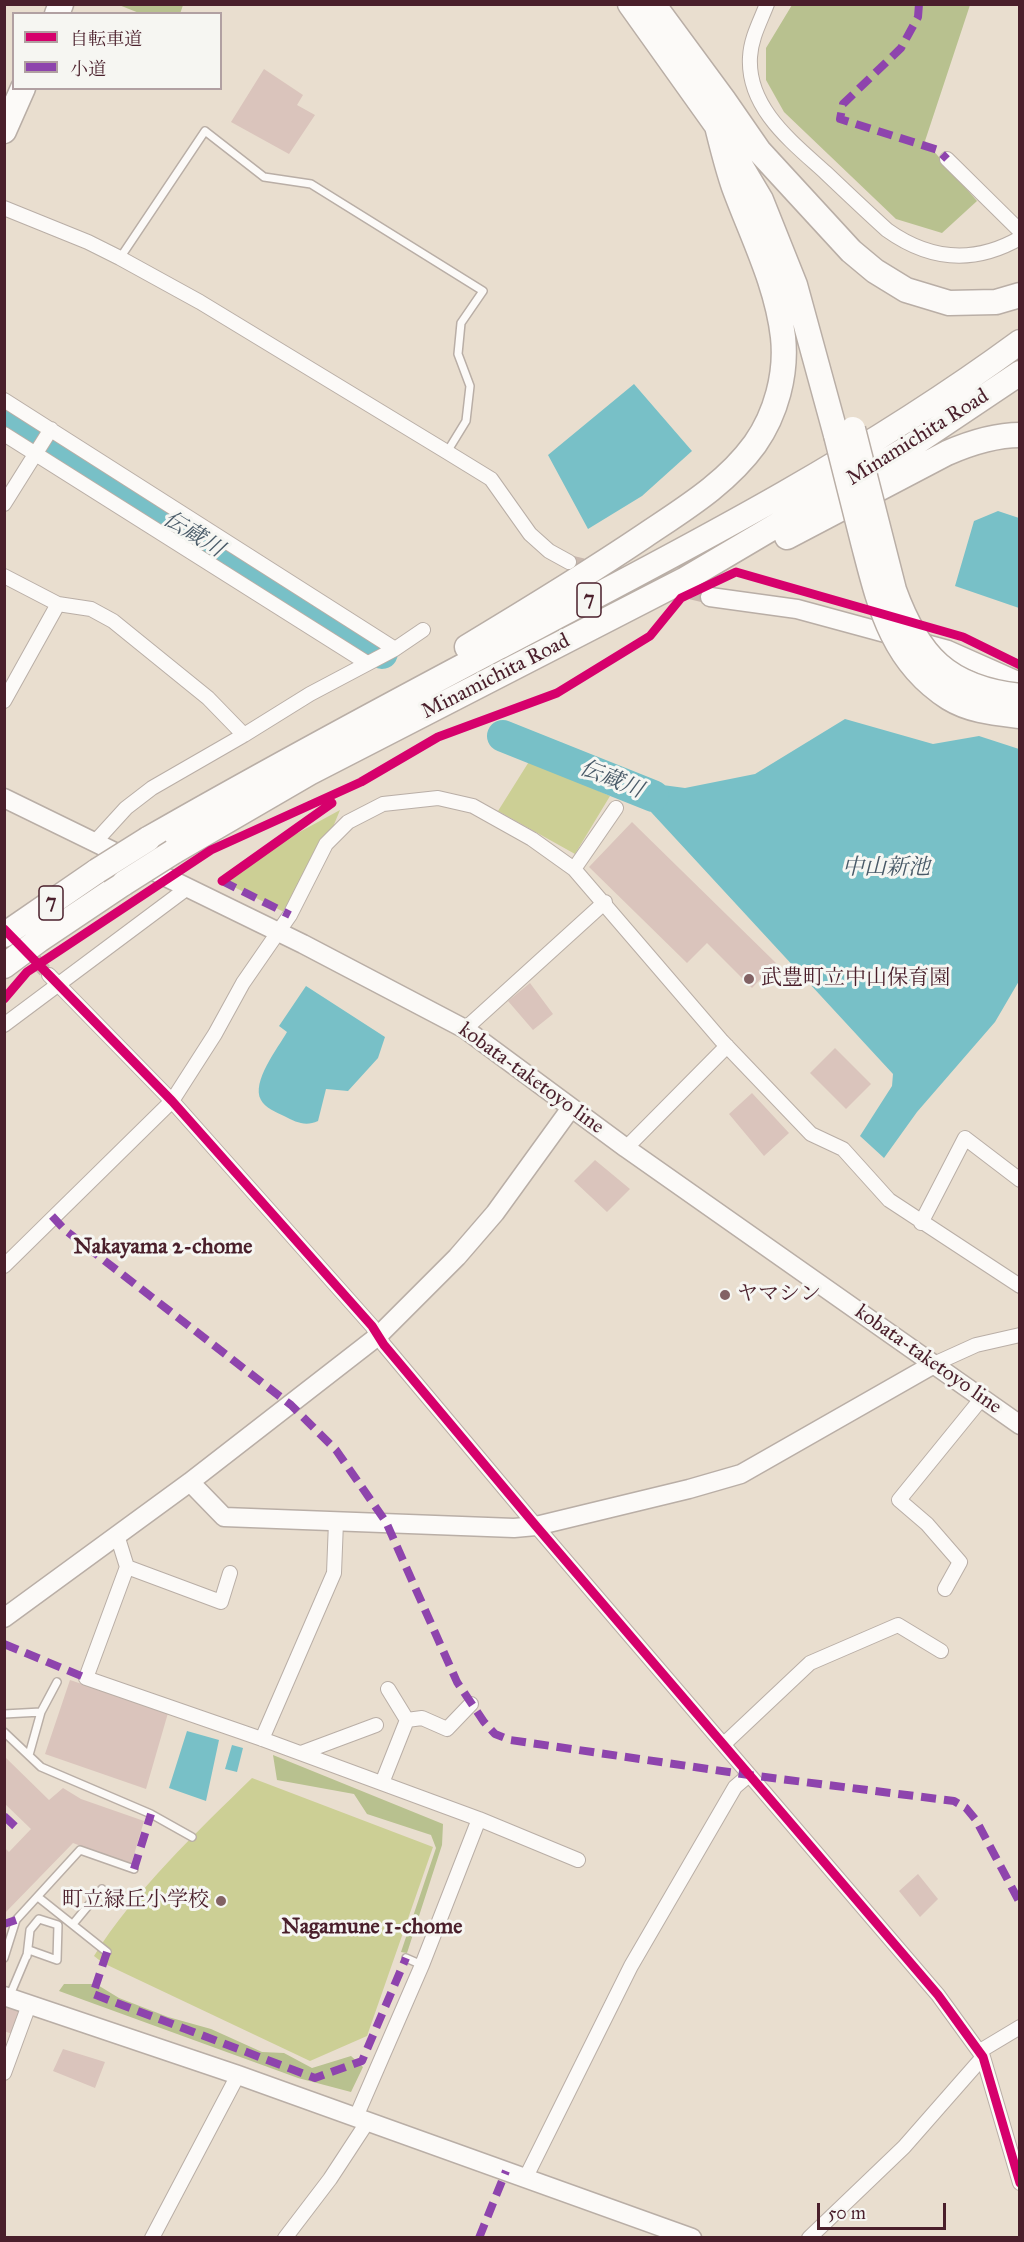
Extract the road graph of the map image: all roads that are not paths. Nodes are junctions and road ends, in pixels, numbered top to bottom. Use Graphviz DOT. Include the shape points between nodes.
graph roads {
  1 [pos="630,4"];
  2 [pos="653,4"];
  3 [pos="767,4"];
  4 [pos="12,81"];
  5 [pos="22,90"];
  6 [pos="4,97"];
  7 [pos="717,126"];
  8 [pos="4,131"];
  9 [pos="759,151"];
  10 [pos="947,159"];
  11 [pos="4,208"];
  12 [pos="1020,231"];
  13 [pos="1020,238"];
  14 [pos="120,258"];
  15 [pos="1020,295"];
  16 [pos="1020,342"];
  17 [pos="1020,373"];
  18 [pos="4,400"];
  19 [pos="51,429"];
  20 [pos="844,432"];
  21 [pos="4,434"];
  22 [pos="1020,435"];
  23 [pos="447,452"];
  24 [pos="35,453"];
  25 [pos="4,504"];
  26 [pos="569,562"];
  27 [pos="4,576"];
  28 [pos="710,597"];
  29 [pos="58,603"];
  30 [pos="423,630"];
  31 [pos="394,649"];
  32 [pos="368,663"];
  33 [pos="510,670"];
  34 [pos="1020,681"];
  35 [pos="1020,696"];
  36 [pos="4,701"];
  37 [pos="1020,716"];
  38 [pos="244,735"];
  39 [pos="330,737"];
  40 [pos="4,798"];
  41 [pos="616,808"];
  42 [pos="95,842"];
  43 [pos="574,869"];
  44 [pos="186,889"];
  45 [pos="605,902"];
  46 [pos="279,932"];
  47 [pos="4,935"];
  48 [pos="4,966"];
  49 [pos="54,980"];
  50 [pos="4,1025"];
  51 [pos="465,1029"];
  52 [pos="727,1046"];
  53 [pos="172,1101"];
  54 [pos="571,1108"];
  55 [pos="626,1148"];
  56 [pos="1020,1180"];
  57 [pos="921,1223"];
  58 [pos="4,1266"];
  59 [pos="1020,1286"];
  60 [pos="1020,1335"];
  61 [pos="378,1336"];
  62 [pos="934,1364"];
  63 [pos="982,1398"];
  64 [pos="1020,1425"];
  65 [pos="190,1482"];
  66 [pos="336,1521"];
  67 [pos="536,1526"];
  68 [pos="117,1534"];
  69 [pos="127,1567"];
  70 [pos="230,1574"];
  71 [pos="945,1590"];
  72 [pos="4,1618"];
  73 [pos="942,1651"];
  74 [pos="57,1682"];
  75 [pos="388,1689"];
  76 [pos="471,1704"];
  77 [pos="41,1712"];
  78 [pos="4,1714"];
  79 [pos="407,1720"];
  80 [pos="376,1725"];
  81 [pos="4,1732"];
  82 [pos="262,1739"];
  83 [pos="724,1744"];
  84 [pos="301,1753"];
  85 [pos="29,1755"];
  86 [pos="749,1775"];
  87 [pos="382,1783"];
  88 [pos="479,1819"];
  89 [pos="192,1837"];
  90 [pos="579,1860"];
  91 [pos="134,1869"];
  92 [pos="102,1890"];
  93 [pos="38,1897"];
  94 [pos="73,1924"];
  95 [pos="106,1952"];
  96 [pos="27,1956"];
  97 [pos="4,1958"];
  98 [pos="406,1958"];
  99 [pos="422,1965"];
  100 [pos="7,1997"];
  101 [pos="29,2005"];
  102 [pos="1020,2027"];
  103 [pos="981,2054"];
  104 [pos="4,2073"];
  105 [pos="238,2074"];
  106 [pos="362,2119"];
  107 [pos="526,2177"];
  108 [pos="1020,2183"];
  109 [pos="152,2238"];
  110 [pos="285,2238"];
  111 [pos="692,2238"];
  112 [pos="809,2238"];
  1 -- 7 [label="highway"];
  2 -- 9 [label="highway"];
  3 -- 13 [label="street" via="750,59 761,104 777,128 878,222 905,242 949,256 1007,246"];
  4 -- 6 [label="highway"];
  5 -- 8 [label="highway"];
  7 -- 20 [label="highway" via="771,221"];
  7 -- 39 [label="highway" via="733,185 773,290 783,338 781,386 755,444 704,495"];
  9 -- 15 [label="highway" via="851,251 906,290 949,303 996,302"];
  9 -- 20 [label="highway" via="809,277"];
  10 -- 12 [label="street"];
  11 -- 14 [label="street"];
  14 -- 23 [label="street"];
  14 -- 23 [label="lane" via="205,130 264,177 311,184 483,291 461,323 458,354 470,386 466,421"];
  16 -- 39 [label="highway, Minamichita Road / 7" via="808,479 658,564"];
  17 -- 33 [label="highway, Minamichita Road / 7" via="911,446 684,580"];
  18 -- 19 [label="street"];
  19 -- 24 [label="street"];
  19 -- 31 [label="street"];
  20 -- 35 [label="highway, bridge" via="894,590 920,644 934,662 963,682 994,693"];
  20 -- 37 [label="highway, bridge" via="878,599 903,654 925,679 950,698 978,710"];
  21 -- 24 [label="street"];
  22 -- 33 [label="highway" via="992,438 947,453 579,647"];
  23 -- 26 [label="street" via="491,479 530,534"];
  24 -- 25 [label="street"];
  24 -- 32 [label="street"];
  27 -- 29 [label="street"];
  28 -- 34 [label="street" via="797,609 948,650"];
  29 -- 36 [label="street"];
  29 -- 38 [label="street" via="91,609 113,621 208,698"];
  30 -- 31 [label="street"];
  31 -- 32 [label="street"];
  32 -- 38 [label="street"];
  33 -- 48 [label="highway, Minamichita Road / 7, bridge" via="309,773 173,852"];
  38 -- 42 [label="street" via="153,788 126,808"];
  39 -- 47 [label="highway, Minamichita Road / 7, bridge" via="148,839"];
  40 -- 42 [label="street, kobata-taketoyo line"];
  41 -- 43 [label="street"];
  42 -- 44 [label="street, kobata-taketoyo line"];
  43 -- 45 [label="street"];
  43 -- 46 [label="street" via="532,839 473,806 438,798 383,804 348,822 326,844"];
  44 -- 46 [label="street, kobata-taketoyo line"];
  44 -- 49 [label="street"];
  45 -- 51 [label="street"];
  45 -- 52 [label="street"];
  46 -- 51 [label="street, kobata-taketoyo line"];
  46 -- 53 [label="street" via="243,983"];
  49 -- 50 [label="street"];
  49 -- 53 [label="street"];
  51 -- 54 [label="street, kobata-taketoyo line"];
  52 -- 55 [label="street"];
  52 -- 57 [label="street" via="811,1134 843,1149 889,1200"];
  53 -- 58 [label="street"];
  53 -- 61 [label="street"];
  54 -- 55 [label="street, kobata-taketoyo line"];
  54 -- 61 [label="street" via="495,1213"];
  55 -- 62 [label="street, kobata-taketoyo line"];
  56 -- 57 [label="street" via="965,1138"];
  57 -- 59 [label="street"];
  60 -- 62 [label="street" via="976,1345"];
  61 -- 65 [label="street"];
  61 -- 67 [label="street"];
  62 -- 63 [label="street, kobata-taketoyo line"];
  62 -- 67 [label="street" via="741,1474"];
  63 -- 64 [label="street, kobata-taketoyo line"];
  63 -- 71 [label="street" via="899,1500 927,1524 960,1562"];
  65 -- 66 [label="street" via="224,1517"];
  65 -- 68 [label="street"];
  66 -- 67 [label="street"];
  66 -- 82 [label="street" via="334,1573"];
  67 -- 83 [label="street"];
  68 -- 69 [label="street"];
  68 -- 72 [label="street"];
  69 -- 70 [label="street" via="221,1602"];
  69 -- 82 [label="street" via="86,1678"];
  73 -- 83 [label="street" via="898,1625 839,1650 810,1663"];
  74 -- 77 [label="lane"];
  75 -- 79 [label="street"];
  76 -- 79 [label="street" via="447,1729 422,1718"];
  77 -- 78 [label="lane"];
  77 -- 85 [label="lane"];
  79 -- 87 [label="street"];
  80 -- 84 [label="street"];
  81 -- 85 [label="lane"];
  82 -- 84 [label="street"];
  83 -- 86 [label="street"];
  84 -- 87 [label="street"];
  85 -- 89 [label="lane" via="41,1767"];
  86 -- 103 [label="street" via="938,1995"];
  86 -- 107 [label="street" via="735,1786 631,1966"];
  87 -- 88 [label="street"];
  88 -- 90 [label="street"];
  88 -- 99 [label="street"];
  91 -- 93 [label="lane" via="80,1850"];
  92 -- 94 [label="lane"];
  93 -- 94 [label="lane"];
  93 -- 97 [label="lane" via="16,1920"];
  94 -- 95 [label="lane"];
  96 -- 96 [label="lane" via="29,1950 57,1960 58,1925 39,1919 30,1930"];
  96 -- 100 [label="lane"];
  98 -- 99 [label="lane"];
  99 -- 106 [label="street"];
  100 -- 101 [label="street"];
  101 -- 104 [label="street"];
  101 -- 105 [label="street"];
  102 -- 103 [label="street"];
  103 -- 108 [label="street"];
  103 -- 112 [label="street" via="904,2147"];
  105 -- 106 [label="street"];
  105 -- 109 [label="street"];
  106 -- 107 [label="street"];
  106 -- 110 [label="street" via="330,2179"];
  107 -- 111 [label="street"];
}
